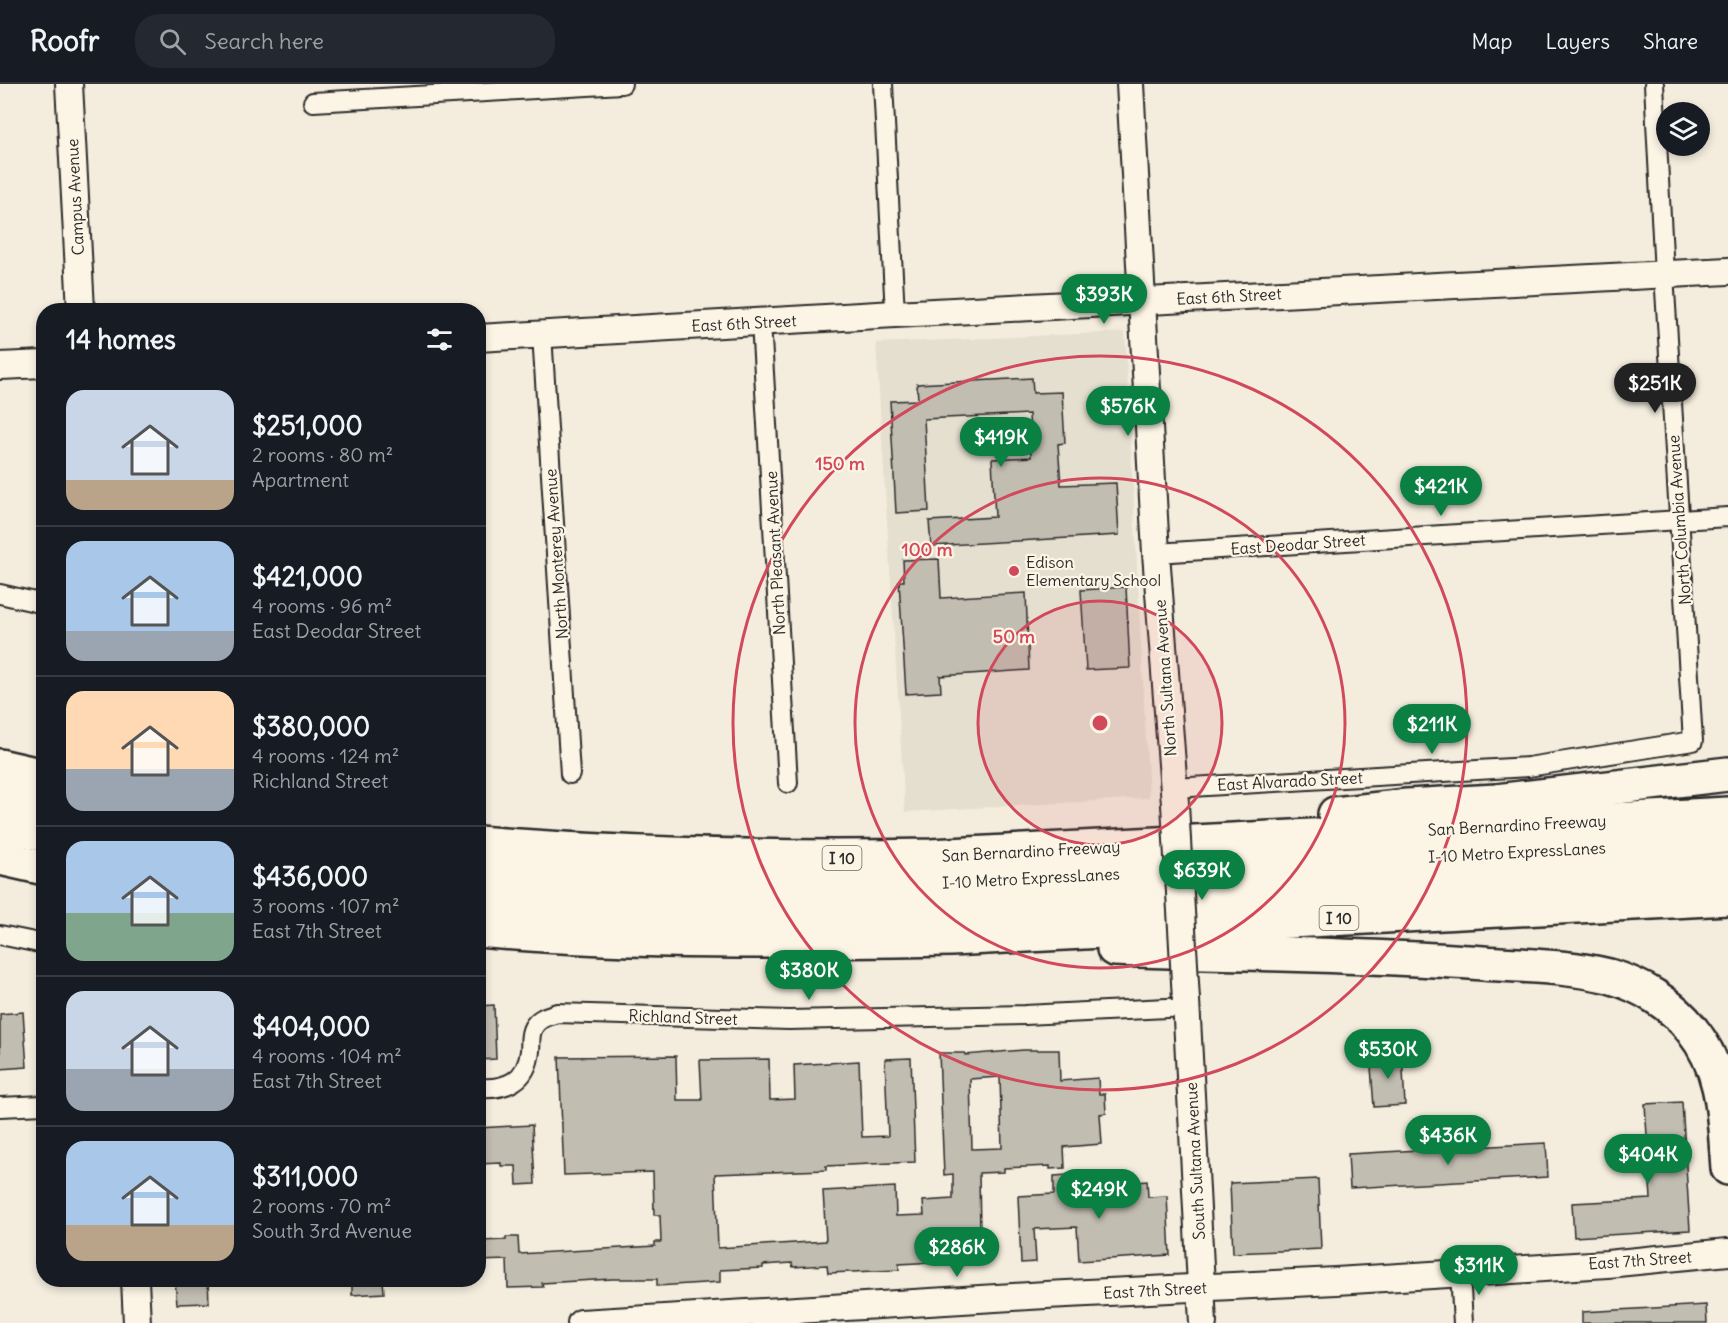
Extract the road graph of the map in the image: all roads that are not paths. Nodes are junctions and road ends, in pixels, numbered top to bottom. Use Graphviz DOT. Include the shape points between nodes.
graph roads {
  1 [pos="69,84"];
  2 [pos="622,84"];
  3 [pos="883,84"];
  4 [pos="1130,84"];
  5 [pos="1654,84"];
  6 [pos="313,102"];
  7 [pos="1728,270"];
  8 [pos="1664,274"];
  9 [pos="1142,301"];
  10 [pos="81,303"];
  11 [pos="895,314"];
  12 [pos="761,322"];
  13 [pos="542,334"];
  14 [pos="486,338"];
  15 [pos="36,364"];
  16 [pos="0,366"];
  17 [pos="1728,517"];
  18 [pos="1680,520"];
  19 [pos="1156,553"];
  20 [pos="0,594"];
  21 [pos="36,602"];
  22 [pos="1693,741"];
  23 [pos="0,766"];
  24 [pos="36,774"];
  25 [pos="570,774"];
  26 [pos="1728,774"];
  27 [pos="788,783"];
  28 [pos="0,795"];
  29 [pos="1174,796"];
  30 [pos="36,802"];
  31 [pos="1728,814"];
  32 [pos="0,826"];
  33 [pos="36,833"];
  34 [pos="1728,840"];
  35 [pos="1205,842"];
  36 [pos="486,843"];
  37 [pos="0,858"];
  38 [pos="36,866"];
  39 [pos="486,870"];
  40 [pos="1728,870"];
  41 [pos="1728,897"];
  42 [pos="486,901"];
  43 [pos="486,930"];
  44 [pos="0,935"];
  45 [pos="951,939"];
  46 [pos="36,942"];
  47 [pos="1186,1003"];
  48 [pos="486,1088"];
  49 [pos="36,1105"];
  50 [pos="0,1107"];
  51 [pos="1728,1168"];
  52 [pos="1728,1252"];
  53 [pos="1460,1272"];
  54 [pos="135,1287"];
  55 [pos="1202,1288"];
  56 [pos="684,1320"];
  57 [pos="137,1323"];
  58 [pos="581,1323"];
  59 [pos="1203,1323"];
  60 [pos="1463,1323"];
  1 -- 10 [label="street, Campus Avenue"];
  2 -- 6 [label="street"];
  3 -- 11 [label="street"];
  4 -- 9 [label="street, North Sultana Avenue"];
  5 -- 8 [label="street, North Columbia Avenue"];
  7 -- 8 [label="street, East 6th Street"];
  8 -- 9 [label="street, East 6th Street"];
  8 -- 18 [label="street, North Columbia Avenue"];
  9 -- 11 [label="street, East 6th Street"];
  9 -- 19 [label="street, North Sultana Avenue"];
  11 -- 12 [label="street, East 6th Street"];
  12 -- 13 [label="street, East 6th Street"];
  12 -- 27 [label="street, North Pleasant Avenue"];
  13 -- 14 [label="street, East 6th Street"];
  13 -- 25 [label="street, North Monterey Avenue"];
  15 -- 16 [label="street"];
  17 -- 18 [label="street, East Deodar Street"];
  18 -- 19 [label="street, East Deodar Street"];
  18 -- 22 [label="street, North Columbia Avenue"];
  19 -- 29 [label="street, North Sultana Avenue"];
  20 -- 21 [label="street"];
  22 -- 29 [label="street, East Alvarado Street" via="1528,767"];
  23 -- 24 [label="highway"];
  26 -- 35 [label="highway" via="1496,801 1305,817"];
  28 -- 30 [label="highway"];
  29 -- 47 [label="street, North Sultana Avenue, bridge"];
  31 -- 35 [label="highway, San Bernardino Freeway / I 10"];
  32 -- 33 [label="highway"];
  34 -- 39 [label="highway, I-10 Metro ExpressLanes" via="878,885 692,882"];
  35 -- 36 [label="highway, San Bernardino Freeway / I 10" via="848,858 670,854"];
  37 -- 38 [label="highway"];
  40 -- 42 [label="highway, I-10 Metro ExpressLanes" via="944,911 756,914"];
  41 -- 45 [label="highway, I 10"];
  43 -- 45 [label="highway, I 10" via="673,940"];
  44 -- 46 [label="street"];
  45 -- 51 [label="highway" via="1440,960 1611,977 1665,1003 1692,1029 1705,1049 1717,1074 1723,1101"];
  47 -- 48 [label="street, Richland Street" via="1025,1015 789,1020 557,1013 532,1028 528,1062 522,1074 512,1084"];
  47 -- 55 [label="street, South Sultana Avenue"];
  49 -- 50 [label="street"];
  52 -- 53 [label="street, East 7th Street"];
  53 -- 55 [label="street, East 7th Street"];
  53 -- 60 [label="street"];
  54 -- 57 [label="street"];
  55 -- 56 [label="street, East 7th Street" via="1034,1295"];
  55 -- 59 [label="street, South Sultana Avenue"];
  56 -- 58 [label="street, East 7th Street"];
}
